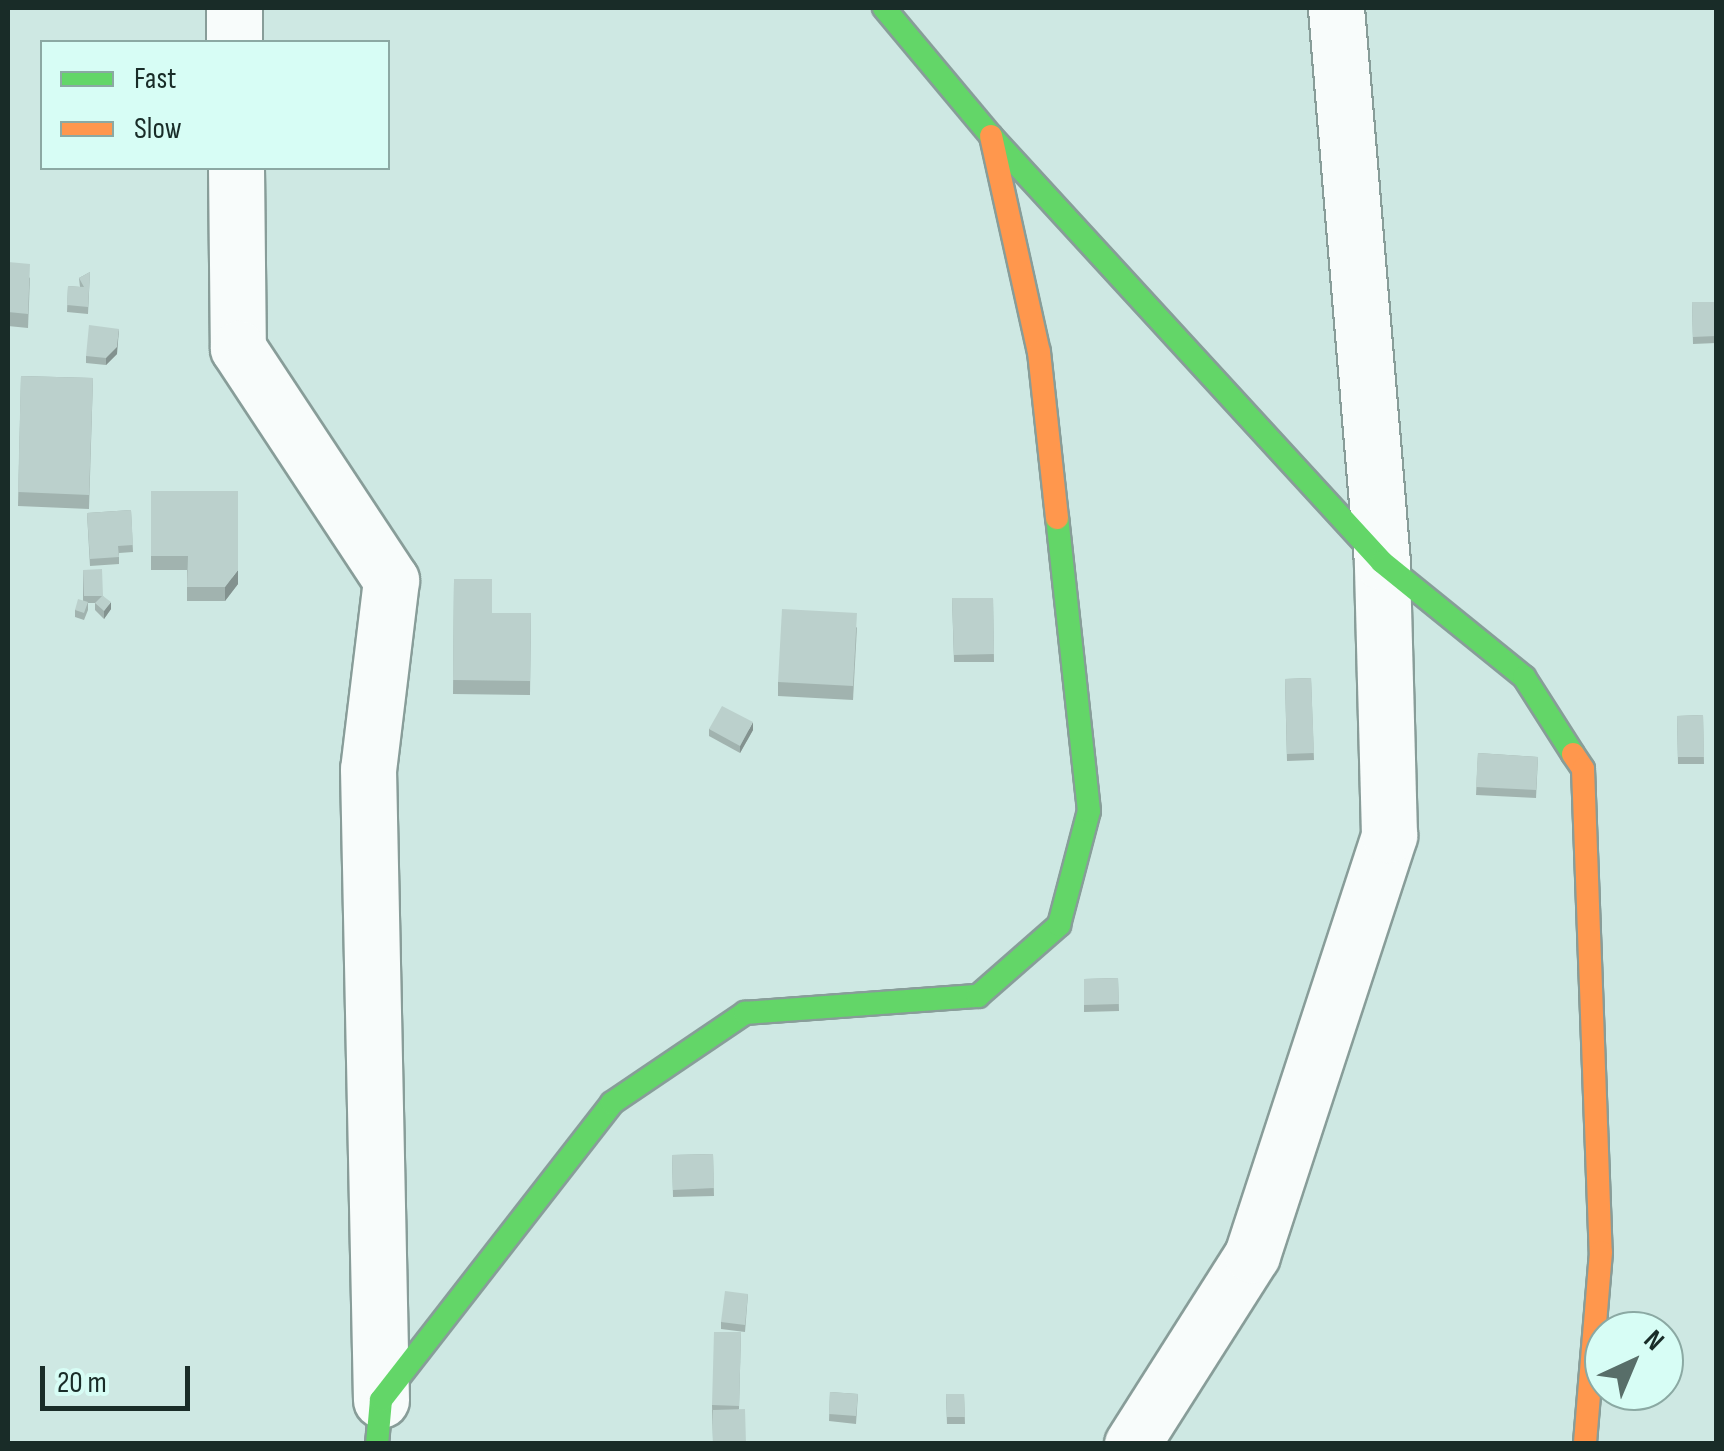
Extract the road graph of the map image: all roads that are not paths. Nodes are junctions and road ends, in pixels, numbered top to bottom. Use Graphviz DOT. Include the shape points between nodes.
graph roads {
  1 [pos="234,8"];
  2 [pos="884,8"];
  3 [pos="1336,8"];
  4 [pos="234,40"];
  5 [pos="991,136"];
  6 [pos="236,170"];
  7 [pos="1382,562"];
  8 [pos="379,1422"];
  9 [pos="1132,1444"];
  10 [pos="1585,1444"];
  1 -- 4 [label="street"];
  2 -- 5 [label="street"];
  3 -- 7 [label="street"];
  5 -- 7 [label="street"];
  5 -- 8 [label="street" via="1039,352 1089,812 1059,925 978,996 745,1013 612,1102"];
  6 -- 8 [label="street" via="238,348 391,580 368,769"];
  7 -- 9 [label="street" via="1389,835 1252,1255"];
  7 -- 10 [label="street" via="1524,677 1582,769 1601,1252"];
}
